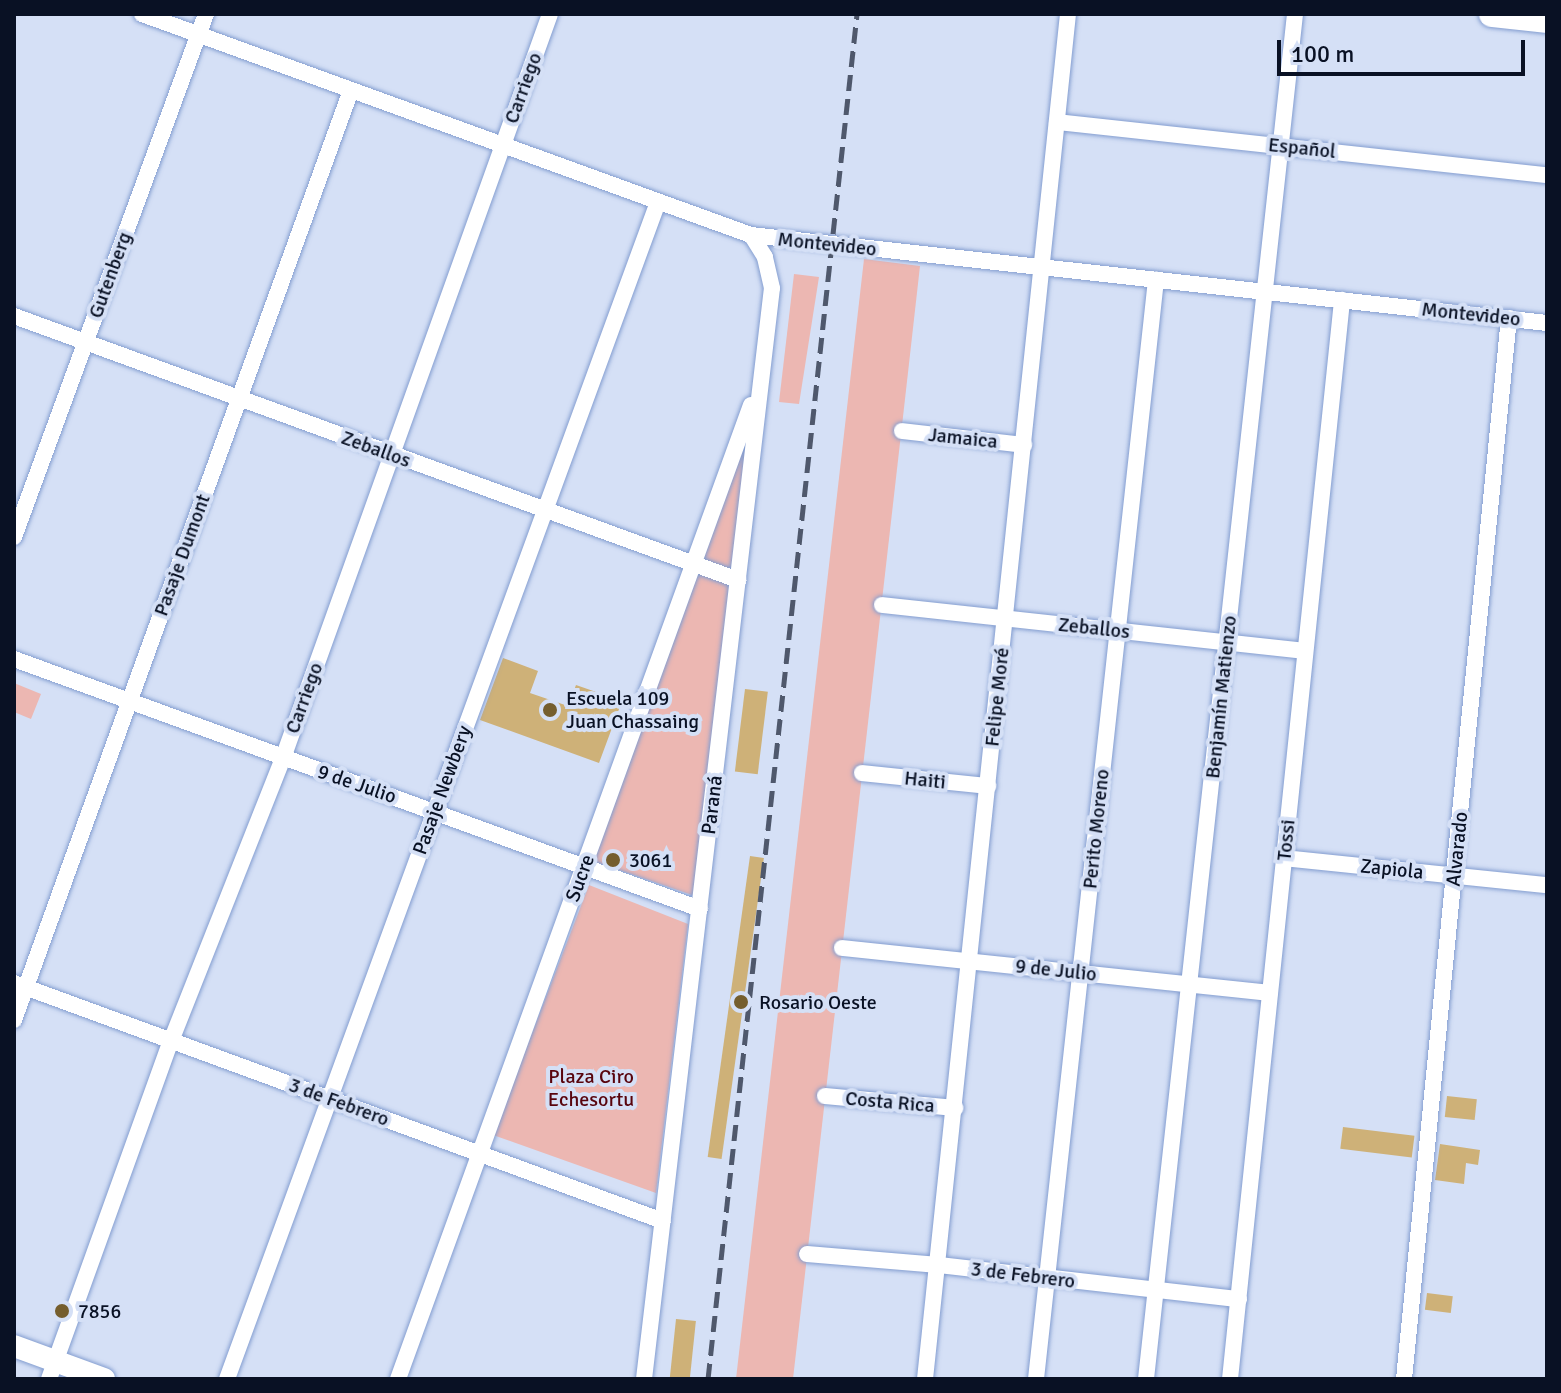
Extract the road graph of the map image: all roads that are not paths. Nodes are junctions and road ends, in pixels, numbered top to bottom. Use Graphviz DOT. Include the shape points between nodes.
graph roads {
  1 [pos="142,14"];
  2 [pos="206,14"];
  3 [pos="550,14"];
  4 [pos="1068,14"];
  5 [pos="1295,14"];
  6 [pos="1492,14"];
  7 [pos="1547,20"];
  8 [pos="198,34"];
  9 [pos="351,90"];
  10 [pos="1057,122"];
  11 [pos="1281,146"];
  12 [pos="502,147"];
  13 [pos="1547,175"];
  14 [pos="658,202"];
  15 [pos="751,235"];
  16 [pos="1042,267"];
  17 [pos="1156,280"];
  18 [pos="1265,292"];
  19 [pos="1342,300"];
  20 [pos="14,316"];
  21 [pos="1509,318"];
  22 [pos="1547,323"];
  23 [pos="85,342"];
  24 [pos="761,378"];
  25 [pos="239,398"];
  26 [pos="902,431"];
  27 [pos="1024,445"];
  28 [pos="392,455"];
  29 [pos="545,510"];
  30 [pos="14,537"];
  31 [pos="694,564"];
  32 [pos="738,580"];
  33 [pos="882,605"];
  34 [pos="1005,619"];
  35 [pos="1118,631"];
  36 [pos="1227,643"];
  37 [pos="1305,651"];
  38 [pos="14,659"];
  39 [pos="129,701"];
  40 [pos="283,758"];
  41 [pos="862,773"];
  42 [pos="988,786"];
  43 [pos="435,811"];
  44 [pos="1284,858"];
  45 [pos="585,865"];
  46 [pos="1454,876"];
  47 [pos="1547,885"];
  48 [pos="700,909"];
  49 [pos="842,948"];
  50 [pos="970,961"];
  51 [pos="1081,973"];
  52 [pos="1190,984"];
  53 [pos="20,985"];
  54 [pos="1270,993"];
  55 [pos="14,1020"];
  56 [pos="171,1041"];
  57 [pos="825,1096"];
  58 [pos="329,1099"];
  59 [pos="955,1108"];
  60 [pos="480,1154"];
  61 [pos="663,1221"];
  62 [pos="807,1254"];
  63 [pos="939,1265"];
  64 [pos="1048,1278"];
  65 [pos="1155,1291"];
  66 [pos="1239,1299"];
  67 [pos="14,1346"];
  68 [pos="52,1370"];
  69 [pos="104,1379"];
  70 [pos="227,1379"];
  71 [pos="398,1379"];
  72 [pos="644,1379"];
  73 [pos="925,1379"];
  74 [pos="1036,1379"];
  75 [pos="1146,1379"];
  76 [pos="1230,1379"];
  77 [pos="1404,1379"];
  1 -- 8 [label="street, Montevideo"];
  2 -- 8 [label="street, Gutenberg"];
  3 -- 12 [label="street, Carriego"];
  4 -- 10 [label="street, Felipe Moré"];
  5 -- 11 [label="street, Benjamín Matienzo"];
  6 -- 7 [label="main road"];
  8 -- 9 [label="street, Montevideo"];
  8 -- 23 [label="street, Gutenberg"];
  9 -- 12 [label="street, Montevideo"];
  9 -- 25 [label="street, Pasaje Dumont"];
  10 -- 11 [label="street, Español"];
  10 -- 16 [label="street, Felipe Moré"];
  11 -- 13 [label="street, Español"];
  11 -- 18 [label="street, Benjamín Matienzo"];
  12 -- 14 [label="street, Montevideo"];
  12 -- 28 [label="street, Carriego"];
  14 -- 15 [label="street, Montevideo"];
  14 -- 29 [label="street, Pasaje Newbery"];
  15 -- 16 [label="street, Montevideo"];
  15 -- 24 [label="street, Paraná" via="765,257 772,288"];
  16 -- 17 [label="street, Montevideo"];
  16 -- 27 [label="street, Felipe Moré"];
  17 -- 18 [label="street, Montevideo"];
  17 -- 35 [label="street, Perito Moreno"];
  18 -- 19 [label="street, Montevideo"];
  18 -- 36 [label="street, Benjamín Matienzo"];
  19 -- 21 [label="street, Montevideo"];
  19 -- 37 [label="street, Tossi"];
  20 -- 23 [label="street, Zeballos"];
  21 -- 22 [label="street, Montevideo"];
  21 -- 46 [label="street, Alvarado"];
  23 -- 25 [label="street, Zeballos"];
  23 -- 30 [label="street, Gutenberg"];
  24 -- 31 [label="street, Sucre"];
  24 -- 32 [label="street, Paraná"];
  25 -- 28 [label="street, Zeballos"];
  25 -- 39 [label="street, Pasaje Dumont"];
  26 -- 27 [label="street, Jamaica"];
  27 -- 34 [label="street, Felipe Moré"];
  28 -- 29 [label="street, Zeballos"];
  28 -- 40 [label="street, Carriego"];
  29 -- 31 [label="street, Zeballos"];
  29 -- 43 [label="street, Pasaje Newbery"];
  31 -- 32 [label="street, Zeballos"];
  31 -- 45 [label="street, Sucre"];
  32 -- 48 [label="street, Paraná"];
  33 -- 34 [label="street, Zeballos"];
  34 -- 35 [label="street, Zeballos"];
  34 -- 42 [label="street, Felipe Moré"];
  35 -- 36 [label="street, Zeballos"];
  35 -- 51 [label="street, Perito Moreno"];
  36 -- 37 [label="street, Zeballos"];
  36 -- 52 [label="street, Benjamín Matienzo"];
  37 -- 44 [label="street, Tossi"];
  38 -- 39 [label="street, 9 de Julio"];
  39 -- 40 [label="street, 9 de Julio"];
  39 -- 53 [label="street, Pasaje Dumont"];
  40 -- 43 [label="street, 9 de Julio"];
  40 -- 56 [label="street, Carriego"];
  41 -- 42 [label="street, Haiti"];
  42 -- 50 [label="street, Felipe Moré"];
  43 -- 45 [label="street, 9 de Julio"];
  43 -- 58 [label="street, Pasaje Newbery"];
  44 -- 46 [label="street, Zapiola"];
  44 -- 54 [label="street, Tossi"];
  45 -- 48 [label="street, 9 de Julio"];
  45 -- 60 [label="street, Sucre"];
  46 -- 47 [label="street, Zapiola"];
  46 -- 77 [label="street, Alvarado"];
  48 -- 61 [label="street, Paraná"];
  49 -- 50 [label="street, 9 de Julio"];
  50 -- 51 [label="street, 9 de Julio"];
  50 -- 59 [label="street, Felipe Moré"];
  51 -- 52 [label="street, 9 de Julio"];
  51 -- 64 [label="street, Perito Moreno"];
  52 -- 54 [label="street, 9 de Julio"];
  52 -- 65 [label="street, Benjamín Matienzo"];
  53 -- 55 [label="street, Pasaje Dumont"];
  53 -- 56 [label="street, 3 de Febrero"];
  54 -- 66 [label="street, Tossi"];
  56 -- 58 [label="street, 3 de Febrero"];
  56 -- 68 [label="street, Carriego"];
  57 -- 59 [label="street, Costa Rica"];
  58 -- 60 [label="street, 3 de Febrero"];
  58 -- 70 [label="street, Pasaje Newbery"];
  59 -- 63 [label="street, Felipe Moré"];
  60 -- 61 [label="street, 3 de Febrero"];
  60 -- 71 [label="street, Sucre"];
  61 -- 72 [label="street, Paraná"];
  62 -- 63 [label="street, 3 de Febrero"];
  63 -- 64 [label="street, 3 de Febrero"];
  63 -- 73 [label="street, Felipe Moré"];
  64 -- 65 [label="street, 3 de Febrero"];
  64 -- 74 [label="street, Perito Moreno"];
  65 -- 66 [label="street, 3 de Febrero"];
  65 -- 75 [label="street, Benjamín Matienzo"];
  66 -- 76 [label="street, Tossi"];
  67 -- 68 [label="main road"];
  68 -- 69 [label="main road"];
}
